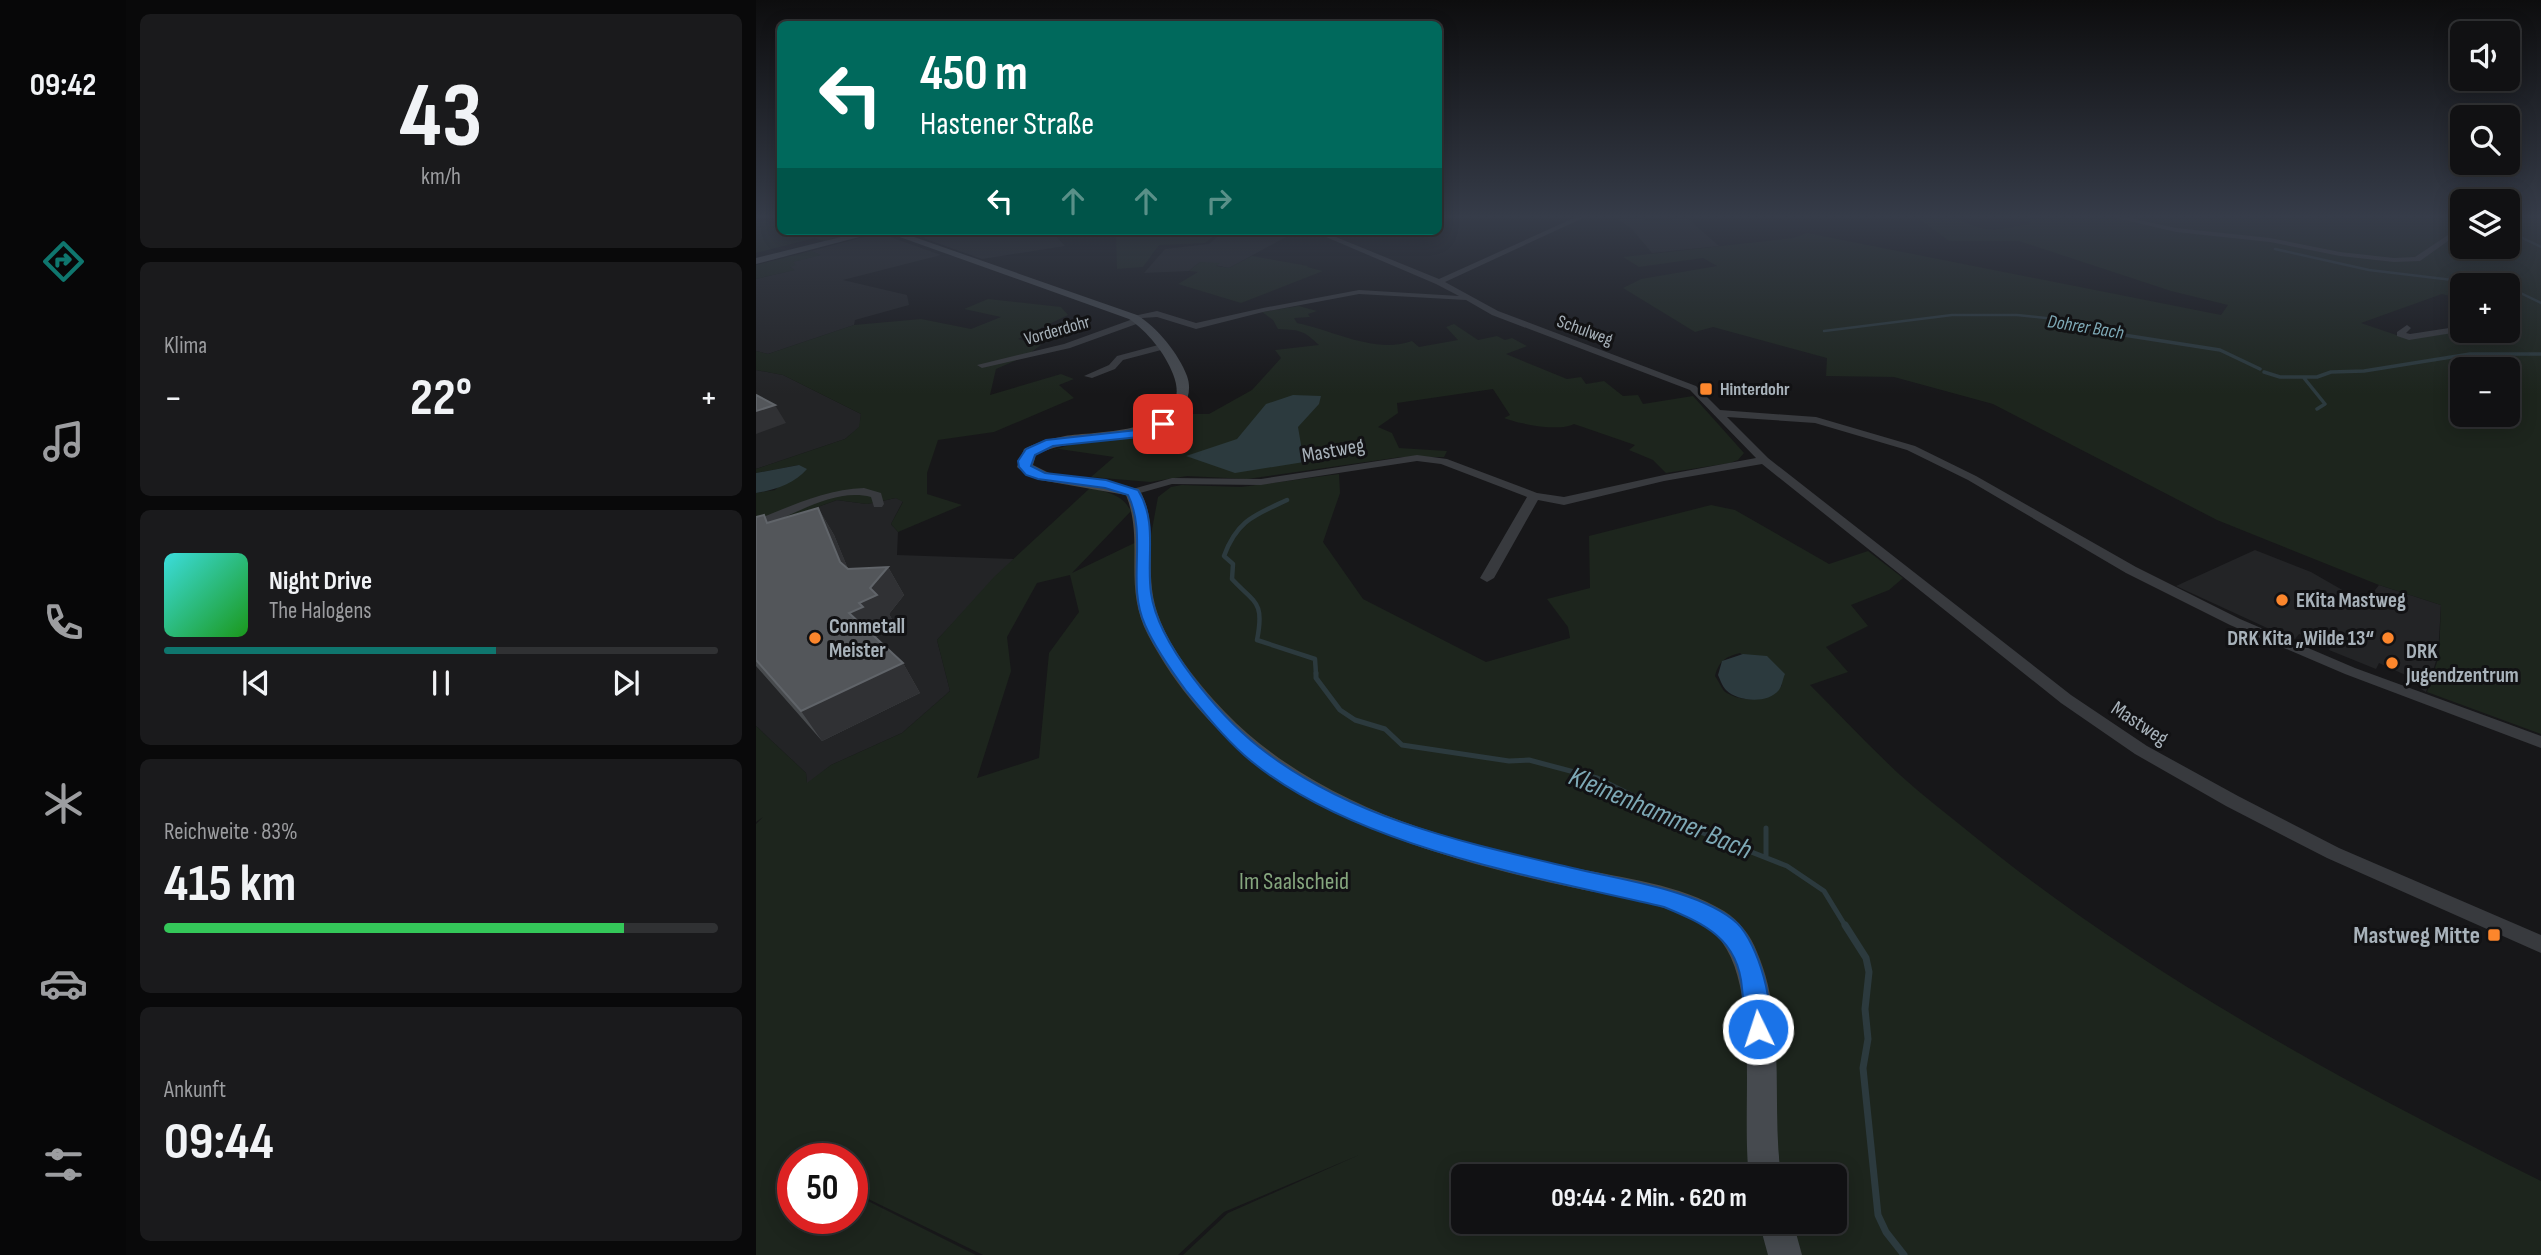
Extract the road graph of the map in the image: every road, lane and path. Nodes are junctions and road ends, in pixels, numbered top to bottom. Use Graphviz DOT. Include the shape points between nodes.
graph roads {
  1 [pos="1018,277"];
  2 [pos="1426,277"];
  3 [pos="1451,277"];
  4 [pos="1439,282"];
  5 [pos="1465,299"];
  6 [pos="1136,318"];
  7 [pos="2407,328"];
  8 [pos="2450,331"];
  9 [pos="1162,347"];
  10 [pos="982,365"];
  11 [pos="1089,376"];
  12 [pos="1693,388"];
  13 [pos="1720,413"];
  14 [pos="1764,460"];
  15 [pos="1133,492"];
  16 [pos="1534,496"];
  17 [pos="878,504"];
  18 [pos="756,524"];
  19 [pos="1487,578"];
  20 [pos="2541,742"];
  21 [pos="2541,944"];
  22 [pos="1764,1164"];
  23 [pos="1779,1234"];
  24 [pos="1785,1255"];
  1 -- 6 [label="main road"];
  2 -- 4 [label="street, Schulweg"];
  3 -- 4 [label="street"];
  4 -- 5 [label="street, Schulweg"];
  5 -- 6 [label="street" via="1359,292 1196,326 1157,314"];
  5 -- 12 [label="street, Schulweg"];
  6 -- 9 [label="main road"];
  6 -- 10 [label="street, Vorderdohr" via="1067,346"];
  7 -- 8 [label="street" via="2400,334 2409,337"];
  9 -- 11 [label="street" via="1120,358 1112,368"];
  9 -- 15 [label="main road" via="1183,377 1175,415 1139,433 1051,443 1030,452 1024,461 1031,473 1043,477"];
  12 -- 13 [label="street, Mastweg"];
  13 -- 14 [label="street, Mastweg"];
  13 -- 20 [label="street" via="1816,420 1911,448 2235,622 2350,671"];
  14 -- 16 [label="street, Mastweg" via="1564,501"];
  14 -- 21 [label="street, Mastweg" via="2066,699 2141,750 2342,858"];
  15 -- 16 [label="street, Mastweg" via="1172,481 1261,482 1417,458 1443,461"];
  15 -- 22 [label="main road" via="1140,506 1143,591 1153,627 1213,712 1252,751 1354,813 1400,831 1504,862 1667,899 1729,930 1746,957 1757,1003"];
  16 -- 19 [label="street"];
  17 -- 18 [label="street" via="877,495 857,490"];
  23 -- 24 [label="main road"];
}
